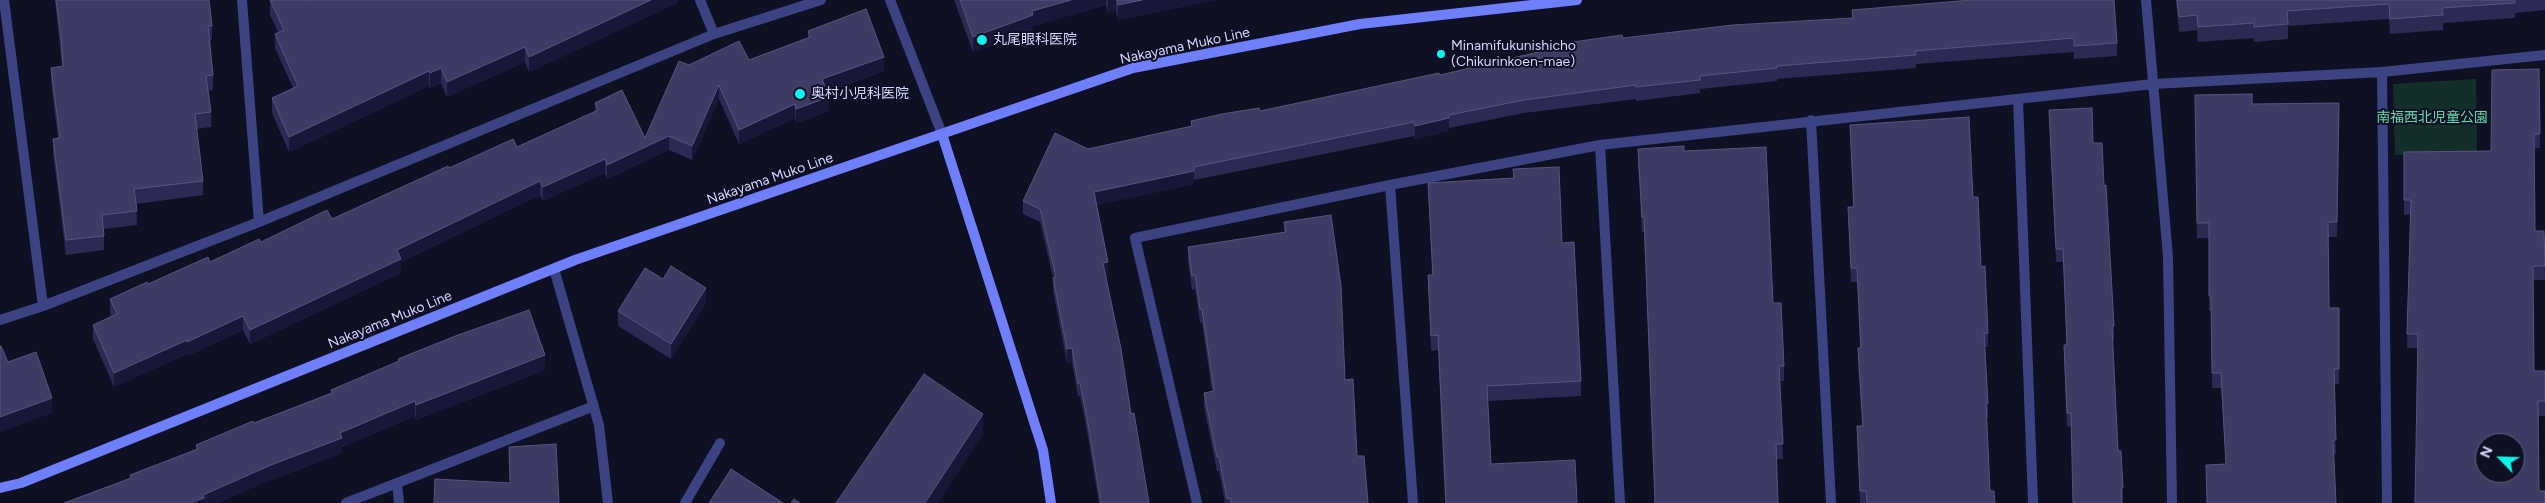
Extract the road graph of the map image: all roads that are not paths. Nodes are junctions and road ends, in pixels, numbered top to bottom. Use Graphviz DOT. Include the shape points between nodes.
graph roads {
  1 [pos="4,0"];
  2 [pos="242,0"];
  3 [pos="700,0"];
  4 [pos="821,0"];
  5 [pos="890,0"];
  6 [pos="1578,0"];
  7 [pos="2146,0"];
  8 [pos="714,34"];
  9 [pos="2545,55"];
  10 [pos="2382,72"];
  11 [pos="2153,84"];
  12 [pos="2018,99"];
  13 [pos="1811,120"];
  14 [pos="942,134"];
  15 [pos="1600,145"];
  16 [pos="1390,184"];
  17 [pos="259,222"];
  18 [pos="554,268"];
  19 [pos="43,306"];
  20 [pos="0,320"];
  21 [pos="594,406"];
  22 [pos="720,443"];
  23 [pos="397,483"];
  24 [pos="0,488"];
  25 [pos="346,503"];
  26 [pos="399,503"];
  27 [pos="608,503"];
  28 [pos="685,503"];
  29 [pos="1051,503"];
  30 [pos="1197,503"];
  31 [pos="1413,503"];
  32 [pos="1620,503"];
  33 [pos="1831,503"];
  34 [pos="2033,503"];
  35 [pos="2172,503"];
  36 [pos="2387,503"];
  1 -- 19 [label="street"];
  2 -- 17 [label="street"];
  3 -- 8 [label="street"];
  4 -- 8 [label="street"];
  5 -- 14 [label="street"];
  6 -- 14 [label="main road, Nakayama Muko Line" via="1360,24 1133,68"];
  7 -- 11 [label="street"];
  8 -- 17 [label="street"];
  9 -- 10 [label="street"];
  10 -- 11 [label="street"];
  10 -- 36 [label="street"];
  11 -- 12 [label="street"];
  11 -- 35 [label="street" via="2168,257"];
  12 -- 13 [label="street"];
  12 -- 34 [label="street"];
  13 -- 15 [label="street"];
  13 -- 33 [label="street"];
  14 -- 18 [label="main road, Nakayama Muko Line"];
  14 -- 29 [label="main road" via="1043,450"];
  15 -- 16 [label="street"];
  15 -- 32 [label="street"];
  16 -- 30 [label="street" via="1135,238"];
  16 -- 31 [label="street"];
  17 -- 19 [label="street"];
  18 -- 21 [label="street"];
  18 -- 24 [label="main road, Nakayama Muko Line" via="21,483"];
  19 -- 20 [label="street"];
  21 -- 23 [label="street"];
  21 -- 27 [label="street" via="600,424"];
  22 -- 28 [label="street"];
  23 -- 25 [label="street"];
  23 -- 26 [label="street"];
}
